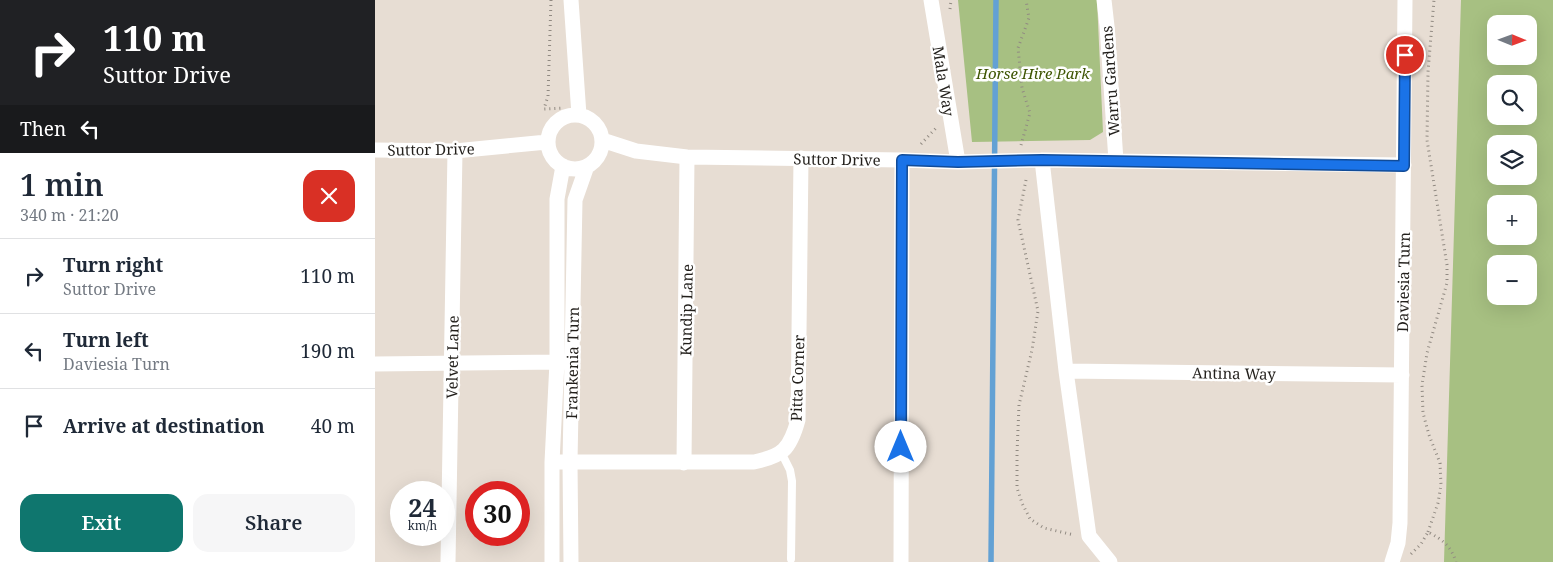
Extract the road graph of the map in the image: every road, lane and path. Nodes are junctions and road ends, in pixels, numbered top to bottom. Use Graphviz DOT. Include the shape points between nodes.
graph roads {
  1 [pos="551,0"];
  2 [pos="571,0"];
  3 [pos="931,0"];
  4 [pos="951,0"];
  5 [pos="1026,0"];
  6 [pos="1104,0"];
  7 [pos="1405,0"];
  8 [pos="1434,0"];
  9 [pos="950,12"];
  10 [pos="579,111"];
  11 [pos="941,123"];
  12 [pos="602,140"];
  13 [pos="547,142"];
  14 [pos="920,145"];
  15 [pos="375,150"];
  16 [pos="455,152"];
  17 [pos="687,157"];
  18 [pos="801,158"];
  19 [pos="902,160"];
  20 [pos="1042,160"];
  21 [pos="958,162"];
  22 [pos="1116,162"];
  23 [pos="563,166"];
  24 [pos="587,166"];
  25 [pos="1404,166"];
  26 [pos="1022,168"];
  27 [pos="452,362"];
  28 [pos="557,362"];
  29 [pos="573,362"];
  30 [pos="375,364"];
  31 [pos="1066,371"];
  32 [pos="1402,374"];
  33 [pos="781,452"];
  34 [pos="552,462"];
  35 [pos="570,462"];
  36 [pos="684,463"];
  37 [pos="1428,532"];
  38 [pos="1089,536"];
  39 [pos="1409,555"];
  40 [pos="791,560"];
  41 [pos="448,562"];
  42 [pos="552,562"];
  43 [pos="571,562"];
  44 [pos="901,562"];
  45 [pos="1110,562"];
  46 [pos="1392,562"];
  47 [pos="1456,562"];
  1 -- 10 [label="path" via="548,96 544,109"];
  2 -- 10 [label="street"];
  3 -- 21 [label="street, Mala Way"];
  4 -- 9 [label="path"];
  5 -- 26 [label="path" via="1029,18 1018,48 1022,88 1030,114 1020,149"];
  6 -- 22 [label="street, Warru Gardens"];
  7 -- 25 [label="street, Daviesia Turn"];
  8 -- 37 [label="path" via="1427,140 1447,283 1427,353 1422,385 1423,413 1440,463 1441,485"];
  10 -- 12 [label="street" via="599,128"];
  10 -- 13 [label="street" via="557,121"];
  11 -- 14 [label="path"];
  12 -- 17 [label="street, Suttor Drive" via="636,151"];
  12 -- 24 [label="street" via="599,155"];
  13 -- 16 [label="street, Suttor Drive"];
  13 -- 23 [label="street" via="552,157"];
  15 -- 16 [label="street, Suttor Drive"];
  16 -- 27 [label="street, Velvet Lane"];
  17 -- 18 [label="street, Suttor Drive"];
  17 -- 36 [label="street, Kundip Lane"];
  18 -- 19 [label="street, Suttor Drive"];
  18 -- 33 [label="street, Pitta Corner" via="798,420 793,436"];
  19 -- 21 [label="street, Suttor Drive"];
  19 -- 44 [label="street"];
  20 -- 22 [label="street, Suttor Drive"];
  20 -- 26 [label="street, Suttor Drive"];
  20 -- 31 [label="street"];
  21 -- 26 [label="street, Suttor Drive" via="980,161"];
  22 -- 25 [label="street, Suttor Drive"];
  23 -- 24 [label="street" via="577,169"];
  23 -- 28 [label="street, Frankenia Turn" via="557,200"];
  24 -- 29 [label="street, Frankenia Turn" via="575,200"];
  25 -- 32 [label="street, Daviesia Turn"];
  26 -- 38 [label="path" via="1027,181 1018,220 1038,311 1019,405 1017,488 1030,519 1044,528"];
  27 -- 28 [label="street"];
  27 -- 30 [label="street"];
  27 -- 41 [label="street, Velvet Lane"];
  28 -- 29 [label="street"];
  28 -- 34 [label="street, Frankenia Turn"];
  29 -- 35 [label="street, Frankenia Turn"];
  31 -- 32 [label="street, Antina Way"];
  31 -- 38 [label="street"];
  32 -- 46 [label="street, Daviesia Turn" via="1399,543"];
  33 -- 36 [label="street" via="769,459 753,462"];
  33 -- 40 [label="lane" via="792,481"];
  34 -- 35 [label="street"];
  34 -- 42 [label="street, Frankenia Turn"];
  35 -- 36 [label="street"];
  35 -- 43 [label="street, Frankenia Turn"];
  37 -- 39 [label="path"];
  37 -- 47 [label="path" via="1450,547"];
  38 -- 45 [label="street"];
}
